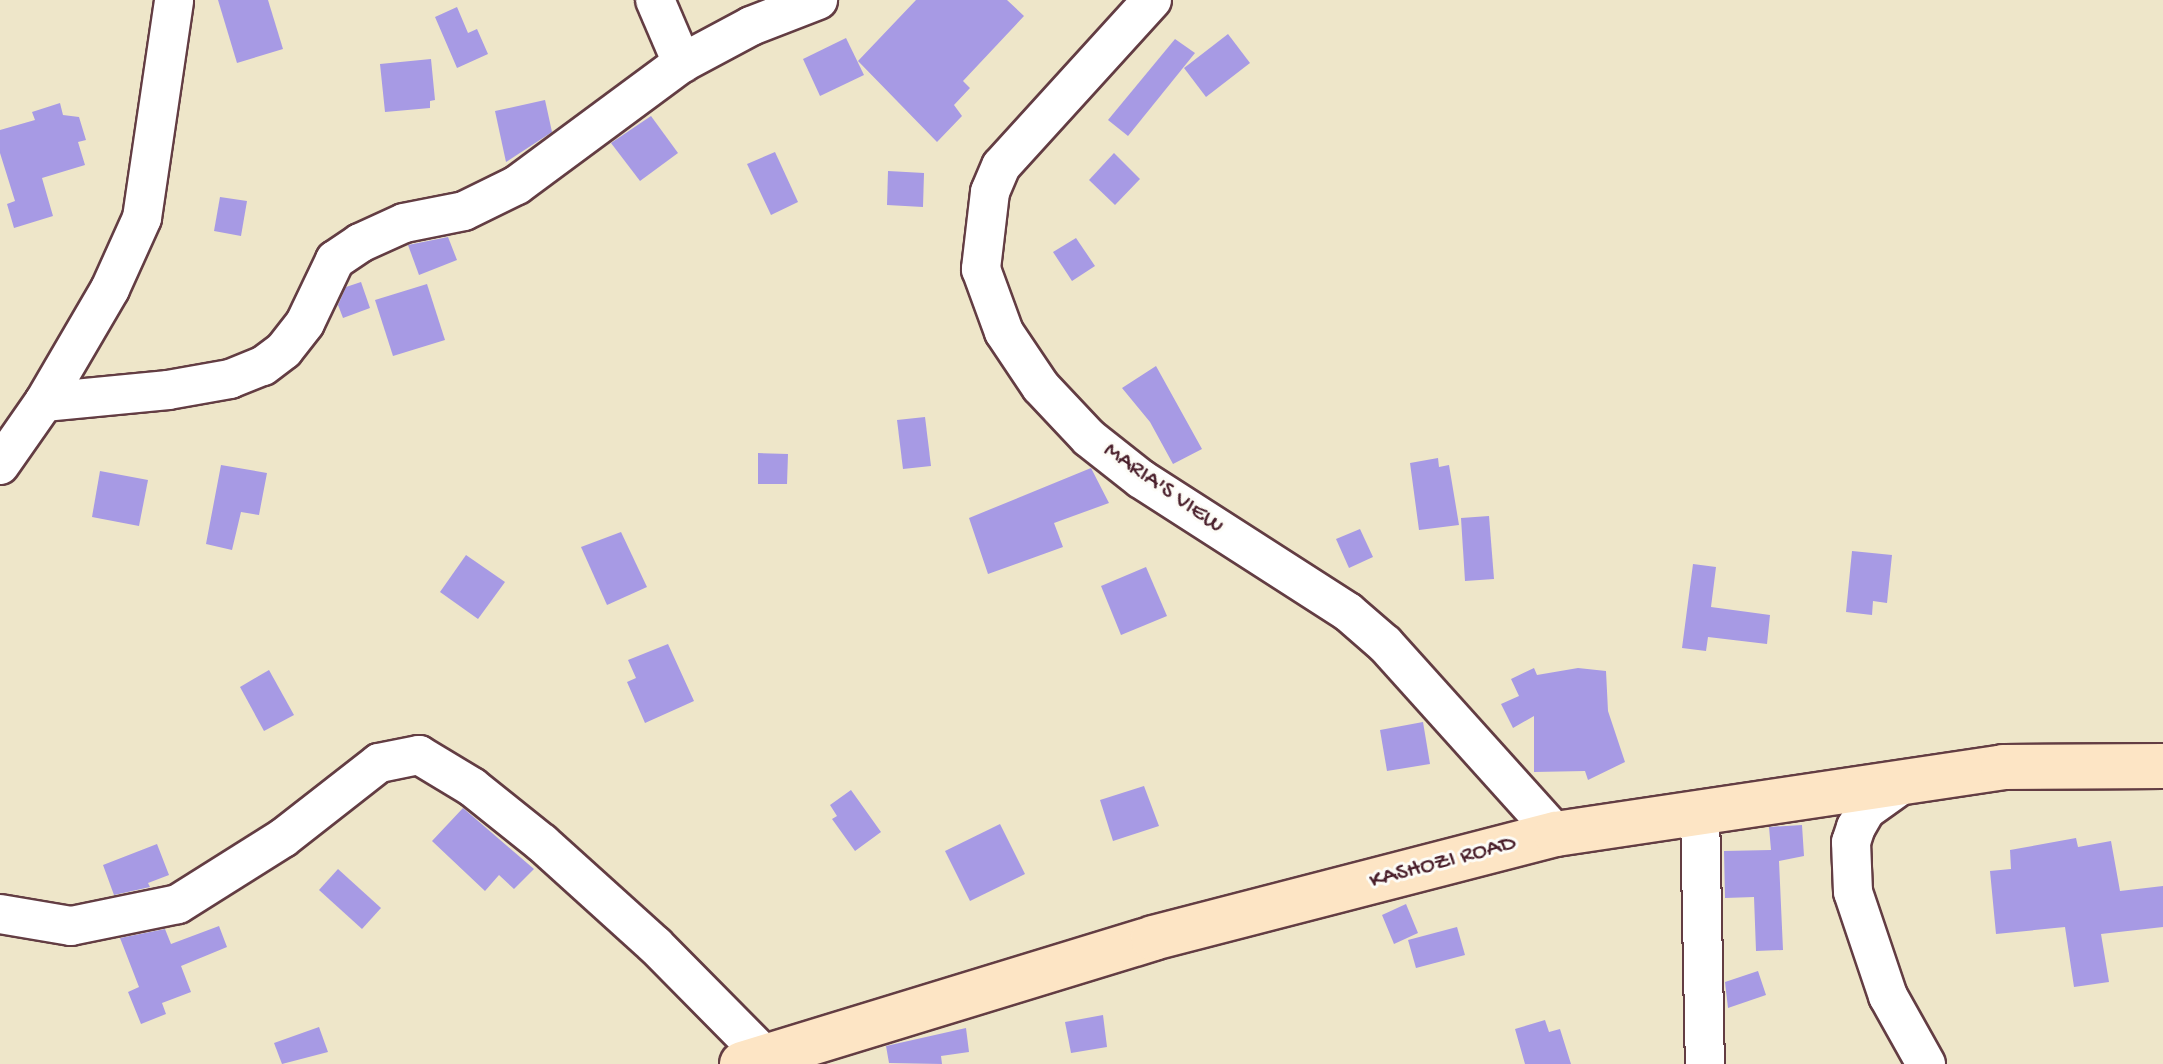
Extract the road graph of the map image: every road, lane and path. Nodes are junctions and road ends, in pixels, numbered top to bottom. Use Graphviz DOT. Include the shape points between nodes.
graph roads {
  1 [pos="174,0"];
  2 [pos="655,0"];
  3 [pos="818,0"];
  4 [pos="1132,5"];
  5 [pos="682,63"];
  6 [pos="44,402"];
  7 [pos="0,465"];
  8 [pos="2163,766"];
  9 [pos="1908,780"];
  10 [pos="1700,811"];
  11 [pos="1556,834"];
  12 [pos="0,914"];
  13 [pos="754,1060"];
  14 [pos="1705,1064"];
  15 [pos="1926,1064"];
  1 -- 6 [label="street" via="142,218 110,289"];
  2 -- 5 [label="street"];
  3 -- 5 [label="street" via="751,26"];
  4 -- 11 [label="street, MARIA'S VIEW" via="1001,166 990,192 981,269 1004,332 1041,387 1089,438 1141,479 1348,612 1385,644"];
  5 -- 6 [label="street" via="517,185 464,211 404,223 335,260 305,323 263,366 230,379 168,390"];
  6 -- 7 [label="street"];
  8 -- 9 [label="main road, KASHOZI ROAD" via="2003,767"];
  9 -- 10 [label="main road, KASHOZI ROAD"];
  9 -- 15 [label="street" via="1866,810 1856,827 1851,842 1853,892 1888,996"];
  10 -- 11 [label="main road, KASHOZI ROAD"];
  10 -- 14 [label="street"];
  11 -- 13 [label="main road, KASHOZI ROAD" via="1153,938"];
  12 -- 13 [label="street" via="71,926 178,904 259,854 379,763 419,755 472,787 542,843 655,945"];
}
